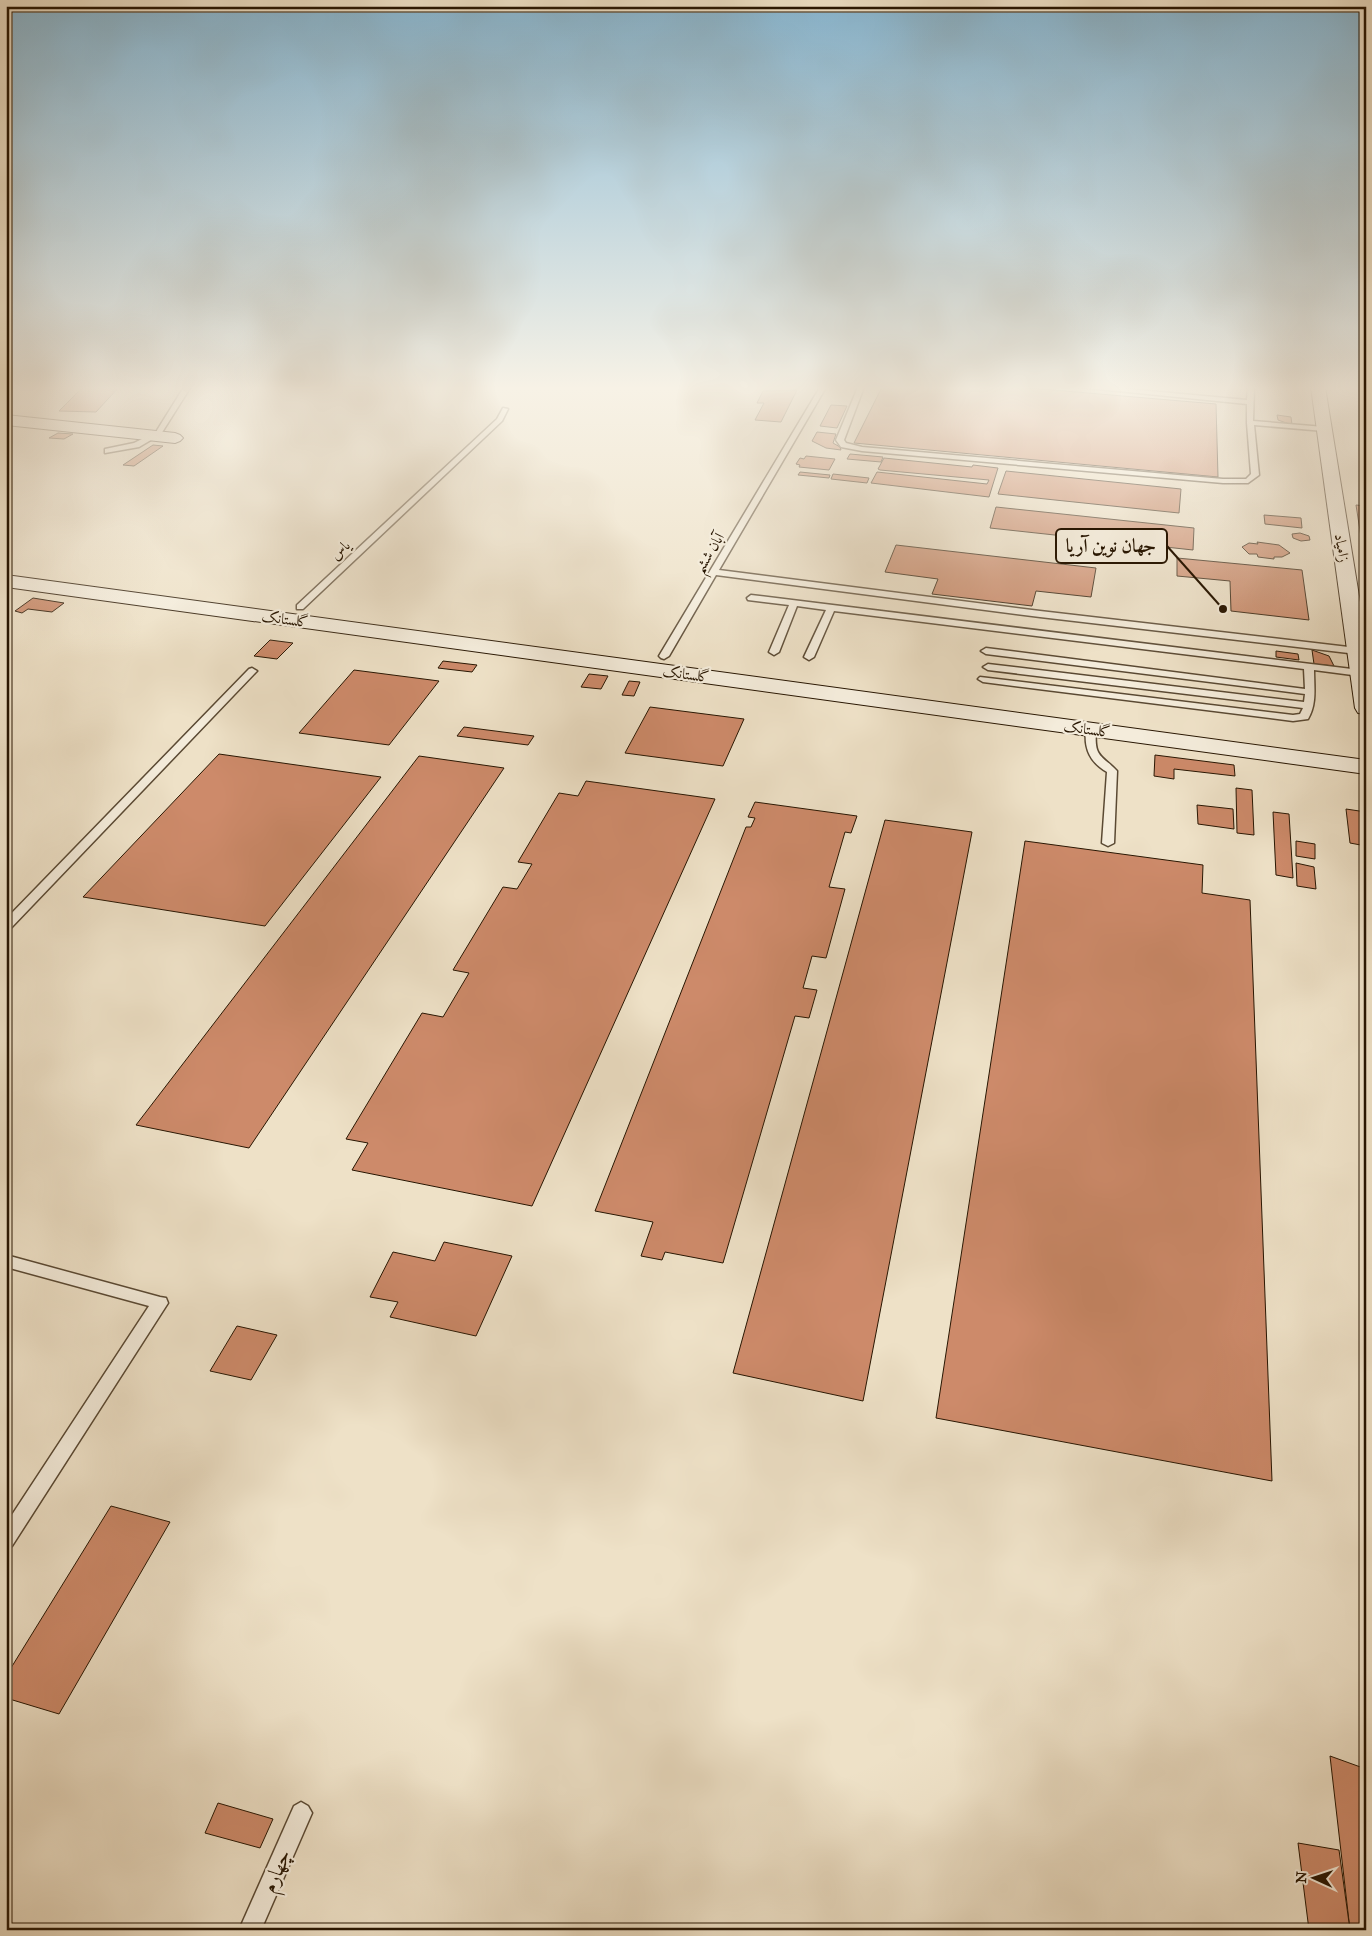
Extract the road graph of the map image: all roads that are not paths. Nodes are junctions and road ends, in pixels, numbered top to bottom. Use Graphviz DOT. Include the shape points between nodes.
graph roads {
  1 [pos="439,477"];
  2 [pos="770,477"];
  3 [pos="1182,477"];
  4 [pos="1252,477"];
  5 [pos="1331,477"];
  6 [pos="6,568"];
  7 [pos="714,572"];
  8 [pos="6,581"];
  9 [pos="751,598"];
  10 [pos="794,604"];
  11 [pos="300,607"];
  12 [pos="831,608"];
  13 [pos="1063,649"];
  14 [pos="986,650"];
  15 [pos="1357,651"];
  16 [pos="774,652"];
  17 [pos="664,656"];
  18 [pos="809,657"];
  19 [pos="988,667"];
  20 [pos="1308,667"];
  21 [pos="252,672"];
  22 [pos="1360,673"];
  23 [pos="1060,676"];
  24 [pos="982,679"];
  25 [pos="1059,688"];
  26 [pos="1309,692"];
  27 [pos="1309,706"];
  28 [pos="1366,708"];
  29 [pos="1090,730"];
  30 [pos="1366,750"];
  31 [pos="1366,767"];
  32 [pos="1108,843"];
  33 [pos="6,926"];
  34 [pos="6,1261"];
  35 [pos="6,1540"];
  36 [pos="301,1813"];
  37 [pos="250,1930"];
  1 -- 11 [label="lane, یاس"];
  2 -- 7 [label="lane, آبان ششم"];
  3 -- 4 [label="lane" via="1223,481 1248,481"];
  5 -- 15 [label="street, زامیاد"];
  6 -- 11 [label="street, گلستانک"];
  7 -- 15 [label="lane"];
  7 -- 17 [label="lane, آبان ششم"];
  8 -- 29 [label="street, گلستانک"];
  9 -- 10 [label="lane"];
  10 -- 12 [label="lane"];
  10 -- 16 [label="lane"];
  11 -- 17 [label="street, گلستانک"];
  12 -- 13 [label="lane"];
  12 -- 18 [label="lane"];
  13 -- 14 [label="lane"];
  13 -- 20 [label="lane"];
  13 -- 23 [label="lane"];
  13 -- 26 [label="lane"];
  15 -- 22 [label="street, زامیاد"];
  17 -- 30 [label="street, گلستانک"];
  19 -- 23 [label="lane"];
  20 -- 22 [label="lane"];
  20 -- 26 [label="lane"];
  21 -- 33 [label="lane"];
  22 -- 28 [label="street, زامیاد"];
  23 -- 25 [label="lane"];
  23 -- 27 [label="lane"];
  24 -- 25 [label="lane"];
  25 -- 27 [label="lane" via="1293,718 1304,717"];
  26 -- 27 [label="lane"];
  29 -- 31 [label="street, گلستانک"];
  29 -- 32 [label="lane" via="1089,741 1098,764 1112,771"];
  34 -- 35 [label="lane" via="160,1303"];
  36 -- 37 [label="lane, چهارم"];
}
